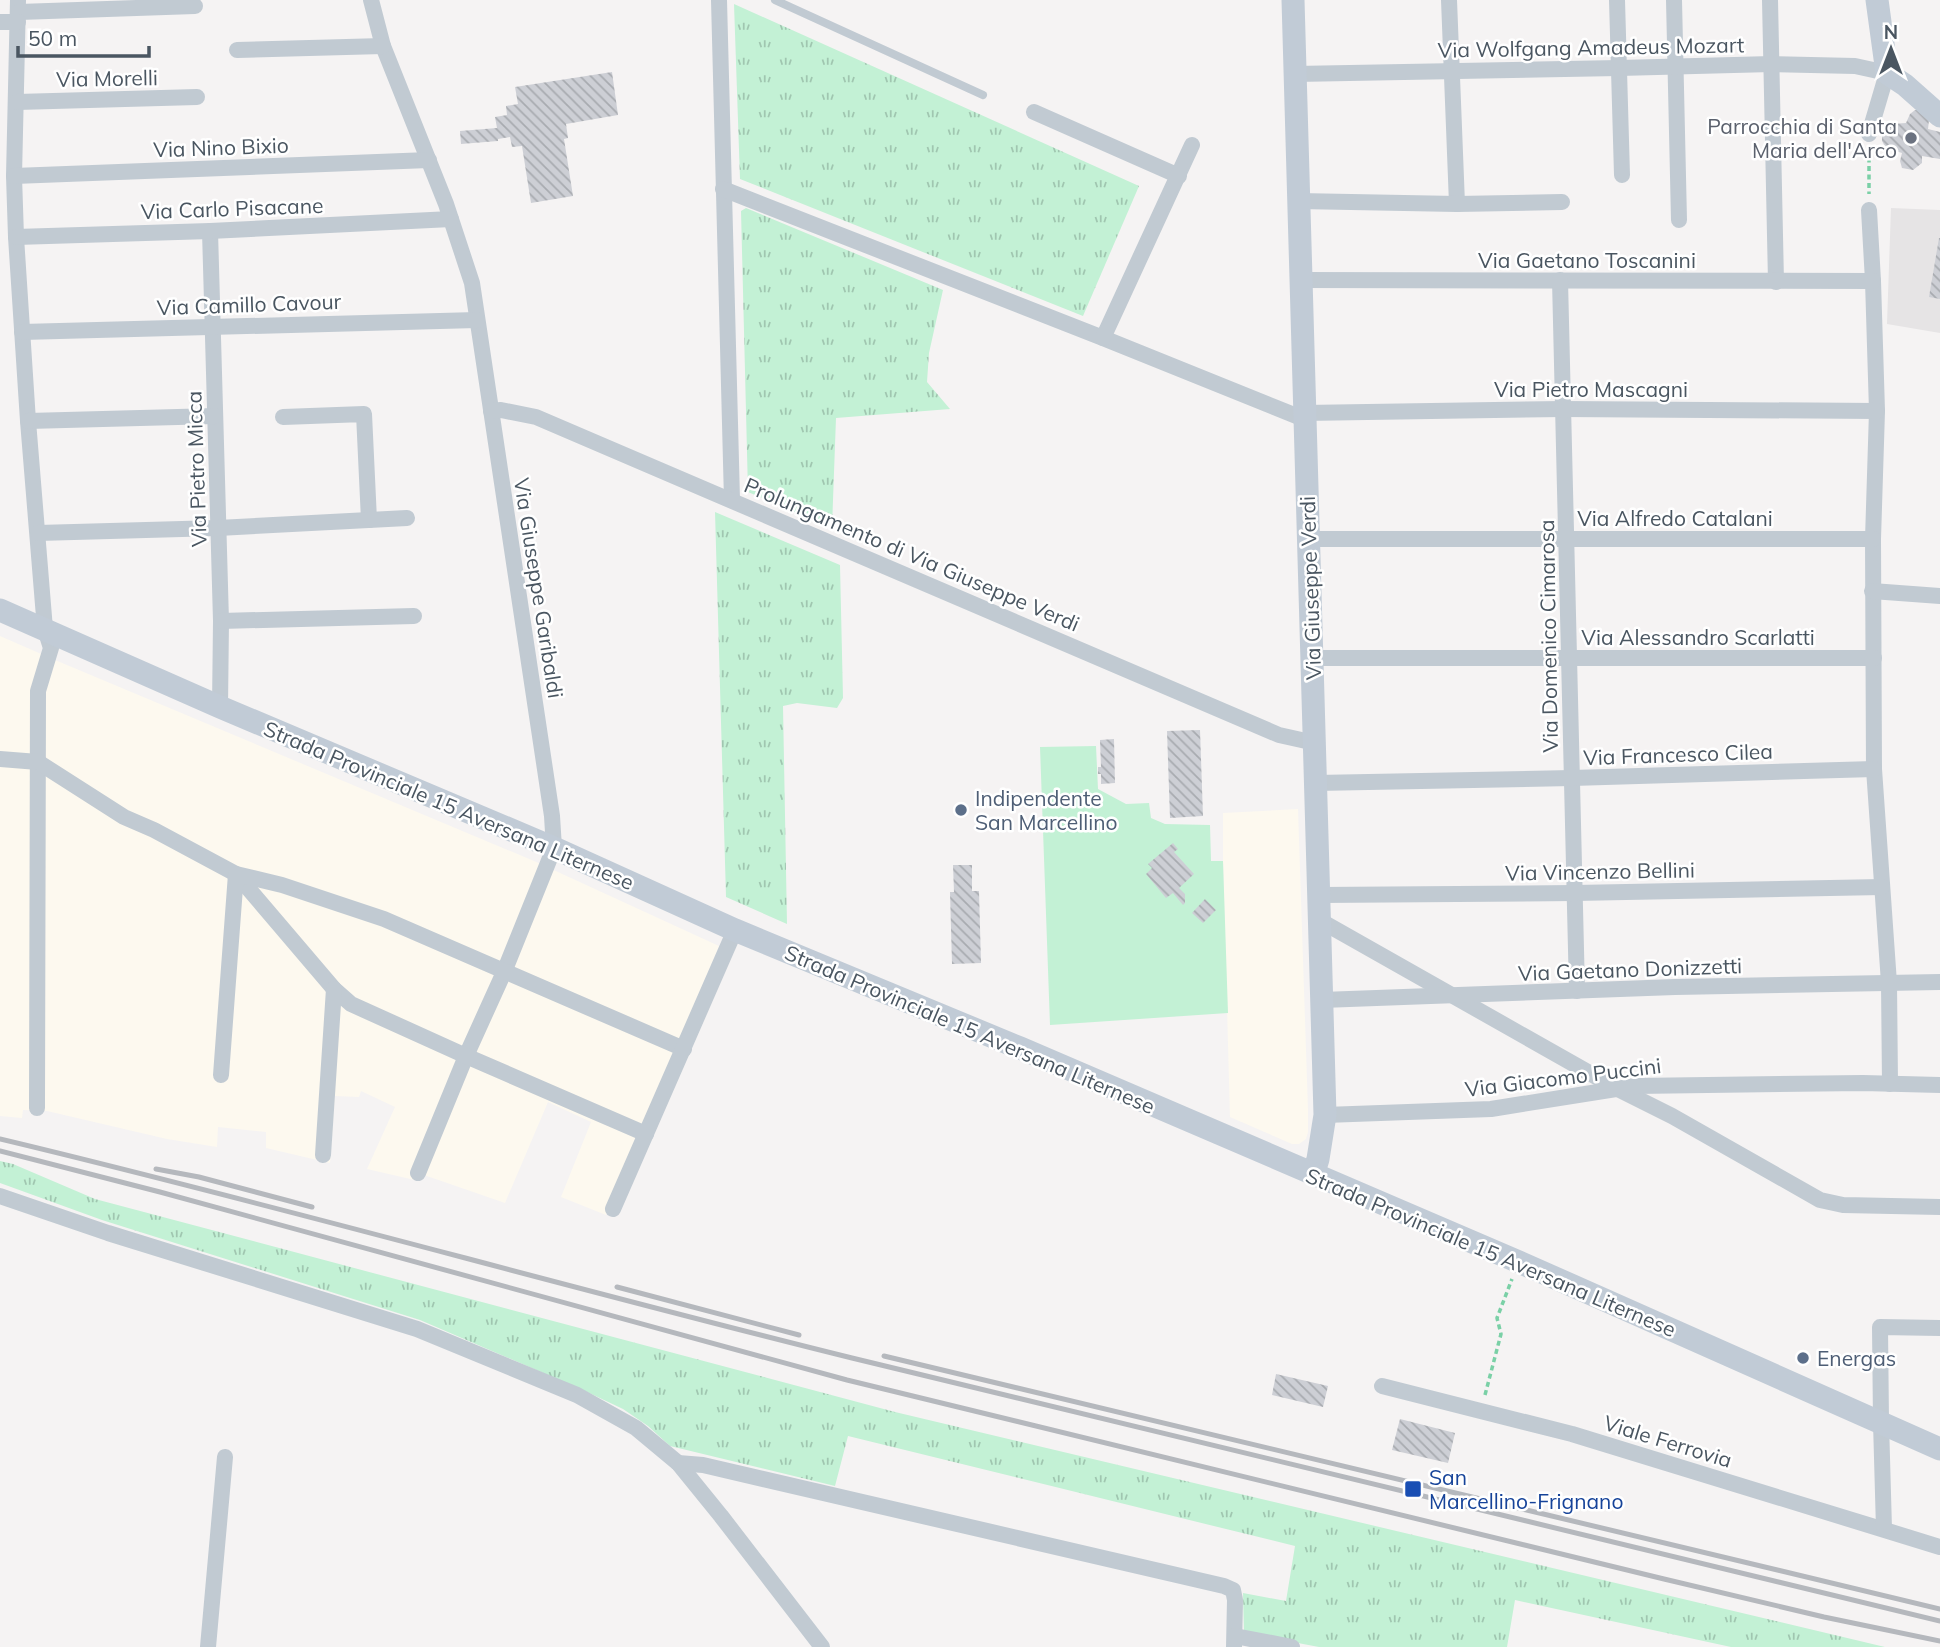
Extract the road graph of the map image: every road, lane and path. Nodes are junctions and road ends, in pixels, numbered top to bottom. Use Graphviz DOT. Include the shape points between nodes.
graph roads {
  1 [pos="371,0"];
  2 [pos="719,0"];
  3 [pos="775,0"];
  4 [pos="1293,0"];
  5 [pos="1450,0"];
  6 [pos="1617,0"];
  7 [pos="1674,0"];
  8 [pos="1770,0"];
  9 [pos="1877,0"];
  10 [pos="195,6"];
  11 [pos="18,11"];
  12 [pos="0,22"];
  13 [pos="383,46"];
  14 [pos="237,50"];
  15 [pos="1772,64"];
  16 [pos="1675,67"];
  17 [pos="1619,68"];
  18 [pos="1453,72"];
  19 [pos="1295,74"];
  20 [pos="1887,74"];
  21 [pos="983,95"];
  22 [pos="197,97"];
  23 [pos="17,102"];
  24 [pos="1034,112"];
  25 [pos="1940,116"];
  26 [pos="1869,134"];
  27 [pos="1192,145"];
  28 [pos="429,160"];
  29 [pos="1622,175"];
  30 [pos="15,176"];
  31 [pos="1179,176"];
  32 [pos="723,189"];
  33 [pos="1298,201"];
  34 [pos="1562,202"];
  35 [pos="1457,204"];
  36 [pos="1869,210"];
  37 [pos="451,219"];
  38 [pos="1679,220"];
  39 [pos="210,231"];
  40 [pos="16,237"];
  41 [pos="1301,280"];
  42 [pos="1560,280"];
  43 [pos="1874,281"];
  44 [pos="1776,282"];
  45 [pos="477,320"];
  46 [pos="213,326"];
  47 [pos="22,332"];
  48 [pos="1103,338"];
  49 [pos="1563,409"];
  50 [pos="491,411"];
  51 [pos="1877,411"];
  52 [pos="215,416"];
  53 [pos="1304,416"];
  54 [pos="283,417"];
  55 [pos="28,421"];
  56 [pos="732,500"];
  57 [pos="407,518"];
  58 [pos="369,520"];
  59 [pos="218,528"];
  60 [pos="38,533"];
  61 [pos="1873,538"];
  62 [pos="1309,539"];
  63 [pos="1566,539"];
  64 [pos="1872,591"];
  65 [pos="1940,596"];
  66 [pos="0,610"];
  67 [pos="414,616"];
  68 [pos="221,621"];
  69 [pos="46,629"];
  70 [pos="1312,658"];
  71 [pos="1874,658"];
  72 [pos="1569,659"];
  73 [pos="220,707"];
  74 [pos="1315,743"];
  75 [pos="0,759"];
  76 [pos="38,762"];
  77 [pos="1874,769"];
  78 [pos="1572,778"];
  79 [pos="1316,783"];
  80 [pos="554,848"];
  81 [pos="236,874"];
  82 [pos="1882,887"];
  83 [pos="1575,893"];
  84 [pos="1319,895"];
  85 [pos="1320,920"];
  86 [pos="735,930"];
  87 [pos="504,972"];
  88 [pos="1940,982"];
  89 [pos="1889,983"];
  90 [pos="334,989"];
  91 [pos="1577,992"];
  92 [pos="1455,996"];
  93 [pos="1322,1000"];
  94 [pos="684,1049"];
  95 [pos="466,1056"];
  96 [pos="221,1075"];
  97 [pos="1890,1084"];
  98 [pos="1940,1085"];
  99 [pos="1616,1088"];
  100 [pos="37,1108"];
  101 [pos="1325,1115"];
  102 [pos="646,1134"];
  103 [pos="323,1155"];
  104 [pos="418,1173"];
  105 [pos="1313,1175"];
  106 [pos="0,1196"];
  107 [pos="1940,1207"];
  108 [pos="613,1209"];
  109 [pos="1519,1262"];
  110 [pos="1940,1328"];
  111 [pos="1381,1386"];
  112 [pos="1481,1411"];
  113 [pos="1881,1422"];
  114 [pos="1940,1449"];
  115 [pos="225,1457"];
  116 [pos="678,1463"];
  117 [pos="1884,1529"];
  118 [pos="1940,1547"];
  119 [pos="1234,1642"];
  120 [pos="208,1647"];
  121 [pos="822,1647"];
  122 [pos="1292,1647"];
  1 -- 13 [label="street, Via Giuseppe Garibaldi"];
  2 -- 32 [label="street"];
  3 -- 21 [label="lane"];
  4 -- 19 [label="main road, Via Giuseppe Verdi"];
  5 -- 18 [label="street"];
  6 -- 17 [label="street"];
  7 -- 16 [label="street"];
  8 -- 15 [label="street"];
  9 -- 20 [label="main road"];
  10 -- 11 [label="street"];
  11 -- 12 [label="street"];
  11 -- 23 [label="street"];
  13 -- 14 [label="street"];
  13 -- 28 [label="street, Via Giuseppe Garibaldi"];
  15 -- 16 [label="street, Via Wolfgang Amadeus Mozart"];
  15 -- 20 [label="street, Via Wolfgang Amadeus Mozart" via="1855,66"];
  15 -- 44 [label="street"];
  16 -- 17 [label="street, Via Wolfgang Amadeus Mozart"];
  16 -- 38 [label="street"];
  17 -- 18 [label="street, Via Wolfgang Amadeus Mozart"];
  17 -- 29 [label="street"];
  18 -- 19 [label="street, Via Wolfgang Amadeus Mozart"];
  18 -- 35 [label="street"];
  19 -- 33 [label="main road, Via Giuseppe Verdi"];
  20 -- 25 [label="main road"];
  20 -- 26 [label="street"];
  22 -- 23 [label="street, Via Morelli"];
  23 -- 30 [label="street"];
  24 -- 31 [label="street"];
  26 -- 36 [label="path"];
  27 -- 31 [label="street"];
  28 -- 30 [label="street, Via Nino Bixio"];
  28 -- 37 [label="street, Via Giuseppe Garibaldi"];
  30 -- 40 [label="street"];
  31 -- 48 [label="street"];
  32 -- 48 [label="street"];
  32 -- 56 [label="street"];
  33 -- 35 [label="street"];
  33 -- 41 [label="main road, Via Giuseppe Verdi"];
  34 -- 35 [label="street"];
  36 -- 43 [label="street"];
  37 -- 39 [label="street, Via Carlo Pisacane"];
  37 -- 45 [label="street, Via Giuseppe Garibaldi" via="472,283"];
  39 -- 40 [label="street, Via Carlo Pisacane"];
  39 -- 46 [label="street, Via Pietro Micca"];
  40 -- 47 [label="street"];
  41 -- 42 [label="street, Via Gaetano Toscanini"];
  41 -- 53 [label="main road, Via Giuseppe Verdi"];
  42 -- 44 [label="street, Via Gaetano Toscanini"];
  42 -- 49 [label="street, Via Domenico Cimarosa"];
  43 -- 44 [label="street, Via Gaetano Toscanini"];
  43 -- 51 [label="street"];
  45 -- 46 [label="street, Via Camillo Cavour"];
  45 -- 50 [label="street, Via Giuseppe Garibaldi"];
  46 -- 47 [label="street, Via Camillo Cavour"];
  46 -- 52 [label="street, Via Pietro Micca"];
  47 -- 55 [label="street"];
  48 -- 53 [label="street"];
  49 -- 51 [label="street, Via Pietro Mascagni"];
  49 -- 53 [label="street, Via Pietro Mascagni"];
  49 -- 63 [label="street, Via Domenico Cimarosa"];
  50 -- 56 [label="street, Prolungamento di Via Giuseppe Verdi" via="536,417"];
  50 -- 80 [label="street, Via Giuseppe Garibaldi"];
  51 -- 61 [label="street"];
  52 -- 55 [label="street"];
  52 -- 59 [label="street, Via Pietro Micca"];
  53 -- 62 [label="main road, Via Giuseppe Verdi"];
  54 -- 58 [label="street" via="364,414"];
  55 -- 60 [label="street"];
  56 -- 74 [label="street, Prolungamento di Via Giuseppe Verdi" via="1279,735"];
  57 -- 58 [label="street"];
  58 -- 59 [label="street"];
  59 -- 60 [label="street"];
  59 -- 68 [label="street, Via Pietro Micca"];
  60 -- 69 [label="street"];
  61 -- 63 [label="street, Via Alfredo Catalani"];
  61 -- 64 [label="street"];
  62 -- 63 [label="street, Via Alfredo Catalani"];
  62 -- 70 [label="main road, Via Giuseppe Verdi"];
  63 -- 72 [label="street, Via Domenico Cimarosa"];
  64 -- 65 [label="street"];
  64 -- 71 [label="street"];
  66 -- 69 [label="main road, Strada Provinciale 15 Aversana Liternese"];
  67 -- 68 [label="street"];
  68 -- 73 [label="street, Via Pietro Micca"];
  69 -- 73 [label="main road, Strada Provinciale 15 Aversana Liternese"];
  69 -- 76 [label="street" via="51,648 38,691"];
  70 -- 72 [label="street, Via Alessandro Scarlatti"];
  70 -- 74 [label="main road, Via Giuseppe Verdi"];
  71 -- 72 [label="street, Via Alessandro Scarlatti"];
  71 -- 77 [label="street"];
  72 -- 78 [label="street, Via Domenico Cimarosa"];
  73 -- 80 [label="main road, Strada Provinciale 15 Aversana Liternese"];
  74 -- 79 [label="main road, Via Giuseppe Verdi"];
  75 -- 76 [label="street"];
  76 -- 81 [label="street" via="124,817"];
  76 -- 100 [label="street"];
  77 -- 78 [label="street, Via Francesco Cilea"];
  77 -- 82 [label="street"];
  78 -- 79 [label="street, Via Francesco Cilea"];
  78 -- 83 [label="street, Via Domenico Cimarosa"];
  79 -- 84 [label="main road, Via Giuseppe Verdi"];
  80 -- 86 [label="main road, Strada Provinciale 15 Aversana Liternese"];
  80 -- 87 [label="street, Via Giuseppe Garibaldi"];
  81 -- 87 [label="street" via="384,919"];
  81 -- 90 [label="street"];
  81 -- 96 [label="street"];
  82 -- 83 [label="street, Via Vincenzo Bellini"];
  82 -- 89 [label="street"];
  83 -- 84 [label="street, Via Vincenzo Bellini"];
  83 -- 91 [label="street, Via Domenico Cimarosa"];
  84 -- 85 [label="main road, Via Giuseppe Verdi"];
  85 -- 92 [label="street"];
  85 -- 93 [label="main road, Via Giuseppe Verdi"];
  86 -- 94 [label="street"];
  86 -- 105 [label="main road, Strada Provinciale 15 Aversana Liternese"];
  87 -- 94 [label="street"];
  87 -- 95 [label="street, Via Giuseppe Garibaldi"];
  88 -- 89 [label="street, Via Gaetano Donizzetti"];
  89 -- 91 [label="street, Via Gaetano Donizzetti"];
  89 -- 97 [label="street"];
  90 -- 95 [label="street" via="351,1004"];
  90 -- 103 [label="street"];
  91 -- 92 [label="street, Via Gaetano Donizzetti"];
  92 -- 93 [label="street, Via Gaetano Donizzetti"];
  92 -- 99 [label="street"];
  93 -- 101 [label="main road, Via Giuseppe Verdi"];
  94 -- 102 [label="street"];
  95 -- 102 [label="street"];
  95 -- 104 [label="street, Via Giuseppe Garibaldi"];
  97 -- 98 [label="street, Via Giacomo Puccini"];
  97 -- 99 [label="street, Via Giacomo Puccini"];
  99 -- 101 [label="street, Via Giacomo Puccini" via="1491,1109"];
  99 -- 107 [label="street" via="1820,1200 1843,1205"];
  101 -- 105 [label="main road, Via Giuseppe Verdi"];
  102 -- 108 [label="street"];
  105 -- 109 [label="main road, Strada Provinciale 15 Aversana Liternese"];
  106 -- 116 [label="street" via="417,1329 577,1395 636,1428"];
  109 -- 112 [label="path" via="1496,1318 1501,1334"];
  109 -- 113 [label="main road, Strada Provinciale 15 Aversana Liternese"];
  110 -- 113 [label="street" via="1880,1327"];
  111 -- 112 [label="street, Viale Ferrovia"];
  112 -- 117 [label="street, Viale Ferrovia"];
  113 -- 114 [label="main road, Strada Provinciale 15 Aversana Liternese"];
  113 -- 117 [label="street"];
  115 -- 120 [label="street"];
  116 -- 119 [label="street" via="703,1465 1224,1586 1233,1590"];
  116 -- 121 [label="street"];
  117 -- 118 [label="street, Viale Ferrovia"];
  119 -- 122 [label="street"];
}
